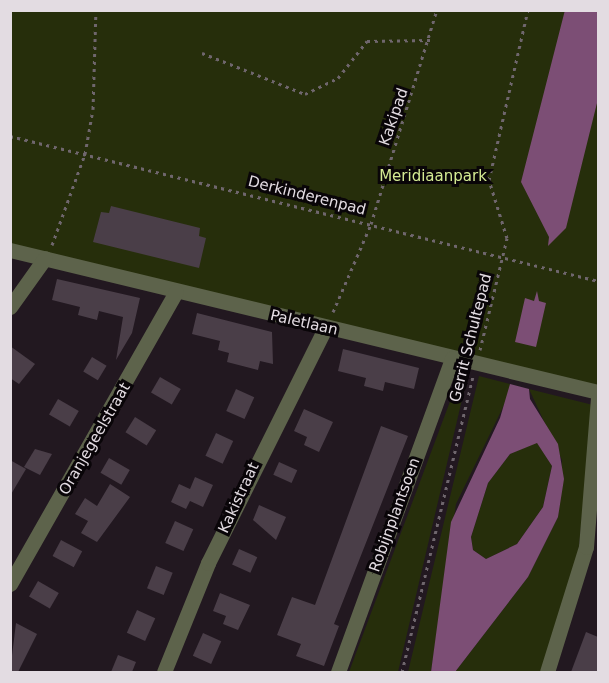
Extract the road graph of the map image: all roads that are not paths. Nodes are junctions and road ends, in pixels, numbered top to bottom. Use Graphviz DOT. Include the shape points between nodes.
graph roads {
  1 [pos="10,250"];
  2 [pos="45,258"];
  3 [pos="176,292"];
  4 [pos="10,307"];
  5 [pos="325,328"];
  6 [pos="452,358"];
  7 [pos="598,392"];
  8 [pos="598,399"];
  9 [pos="10,584"];
  10 [pos="164,672"];
  11 [pos="338,672"];
  12 [pos="548,672"];
  1 -- 2 [label="street, Paletlaan"];
  2 -- 3 [label="street, Paletlaan"];
  2 -- 4 [label="street"];
  3 -- 5 [label="street, Paletlaan"];
  3 -- 9 [label="street, Oranjegeelstraat"];
  5 -- 6 [label="street, Paletlaan"];
  5 -- 10 [label="street, Kakistraat" via="219,542"];
  6 -- 7 [label="street, Paletlaan"];
  6 -- 11 [label="street, Robijnplantsoen"];
  8 -- 12 [label="street" via="586,548"];
}
